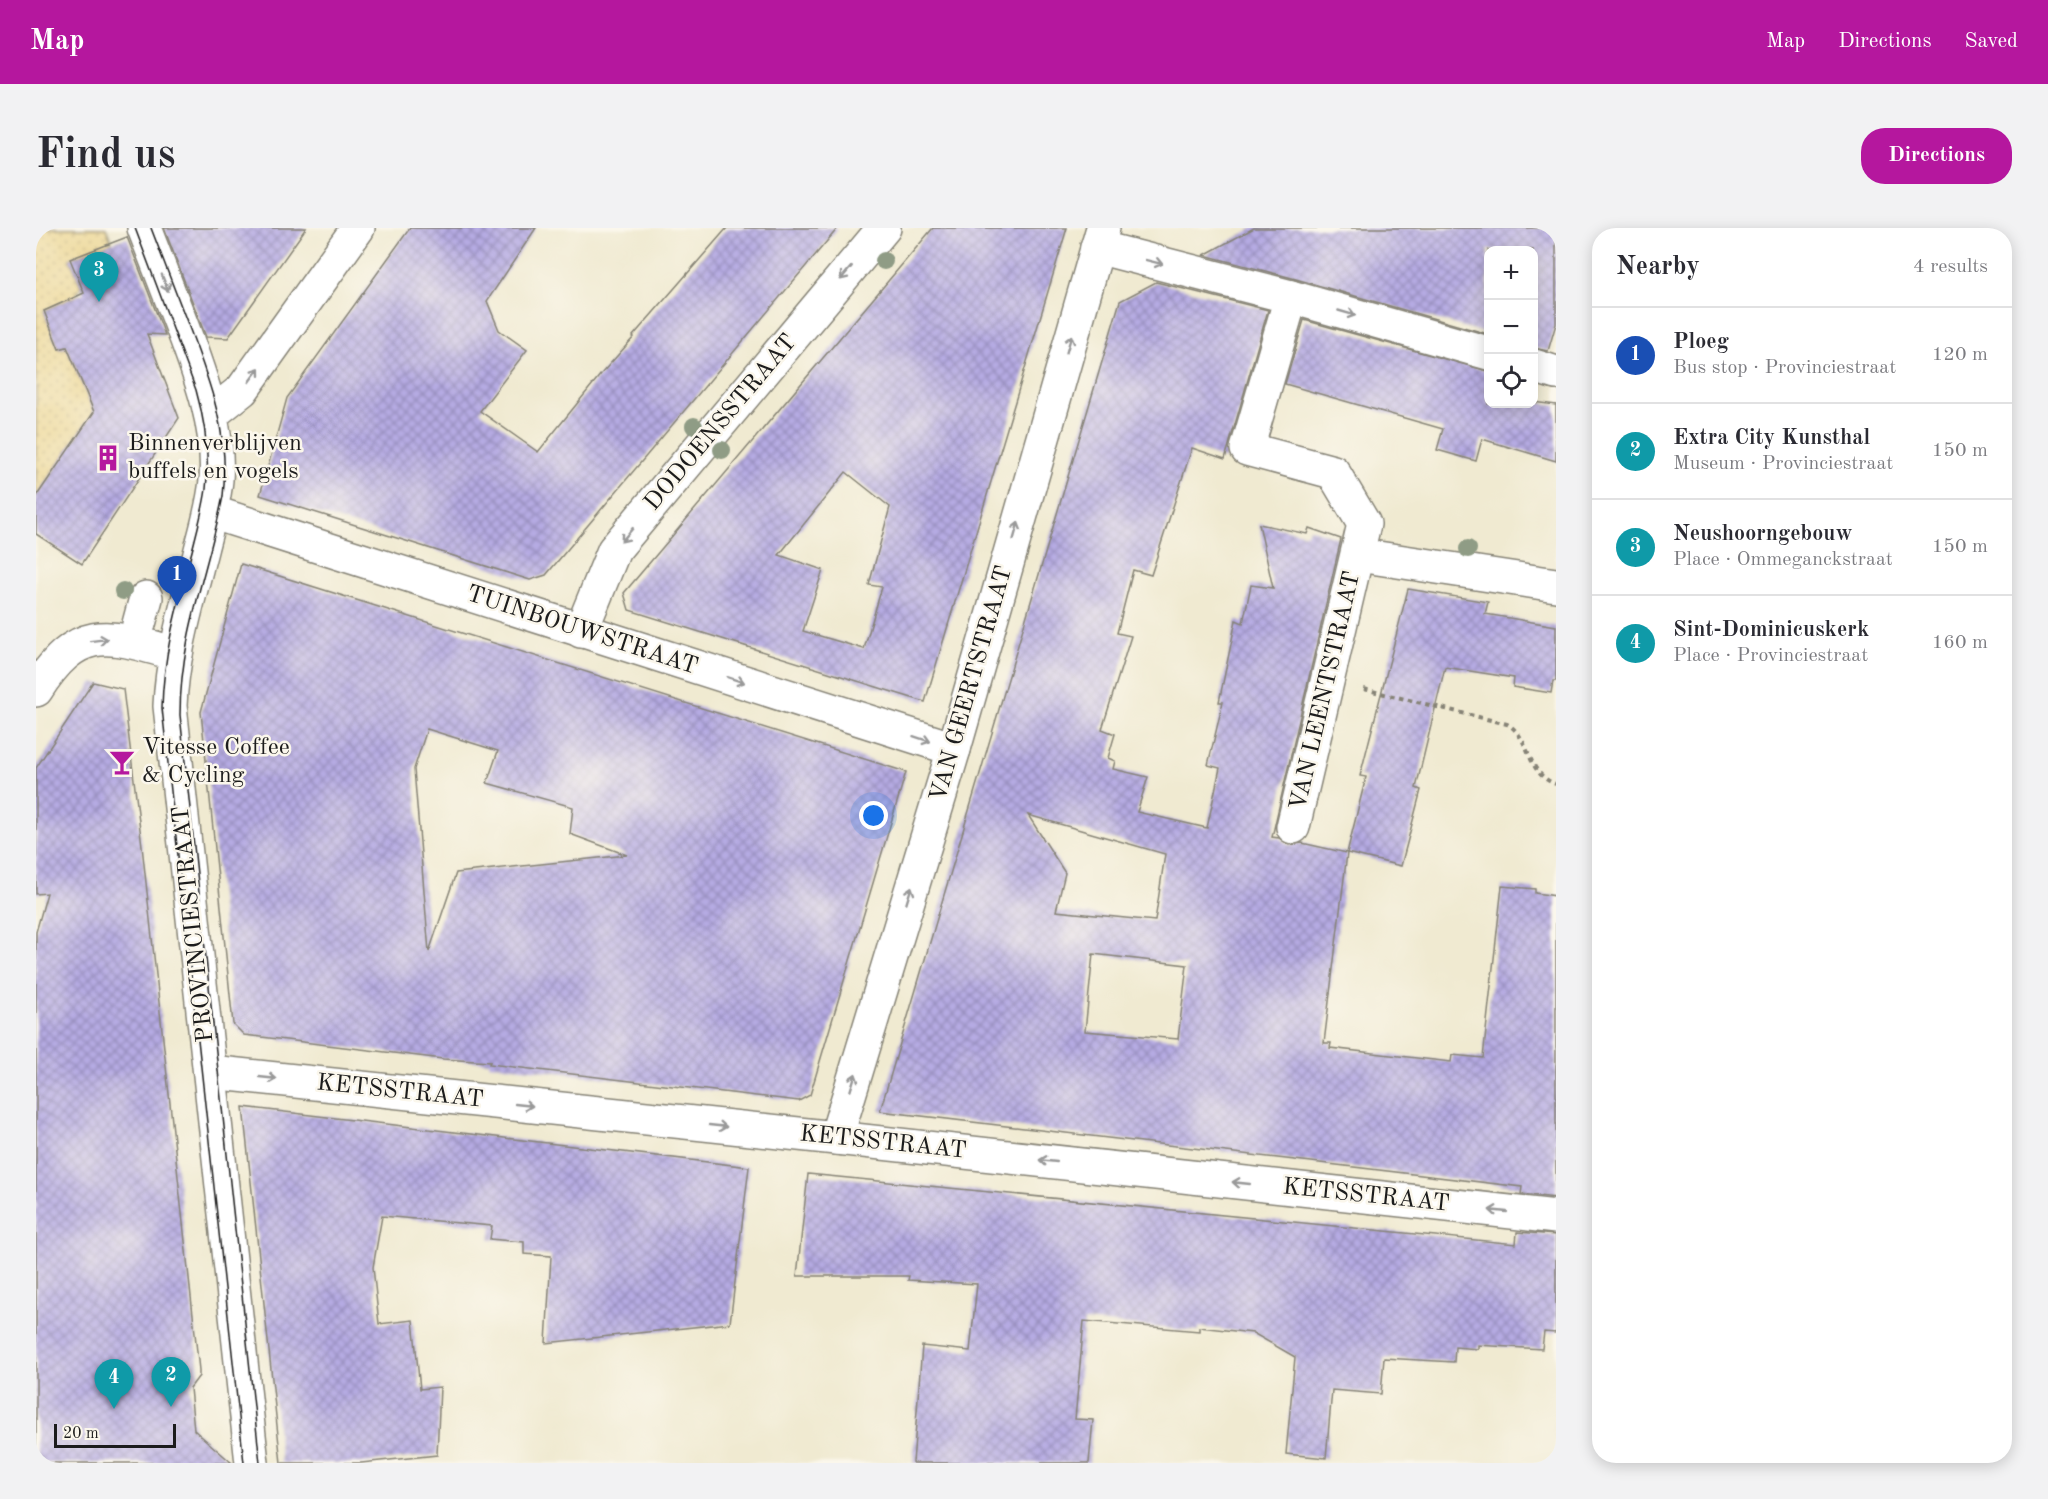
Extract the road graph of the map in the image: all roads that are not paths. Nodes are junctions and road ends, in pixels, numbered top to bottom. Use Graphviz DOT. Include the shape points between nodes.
graph roads {
  1 [pos="144,228"];
  2 [pos="358,228"];
  3 [pos="884,228"];
  4 [pos="1100,238"];
  5 [pos="1291,297"];
  6 [pos="1484,352"];
  7 [pos="1538,368"];
  8 [pos="1556,373"];
  9 [pos="210,411"];
  10 [pos="211,512"];
  11 [pos="1358,555"];
  12 [pos="1556,585"];
  13 [pos="580,631"];
  14 [pos="176,654"];
  15 [pos="36,690"];
  16 [pos="954,749"];
  17 [pos="1293,827"];
  18 [pos="210,1072"];
  19 [pos="836,1138"];
  20 [pos="1556,1217"];
  21 [pos="252,1463"];
  1 -- 9 [label="street, PROVINCIESTRAAT, one-way" via="198,368"];
  9 -- 2 [label="street, one-way" via="242,390"];
  3 -- 13 [label="street, DODOENSSTRAAT, one-way" via="615,550"];
  4 -- 5 [label="street, one-way"];
  16 -- 4 [label="street, VAN GEERTSTRAAT, one-way"];
  5 -- 6 [label="street, one-way"];
  5 -- 11 [label="street, VAN LEENTSTRAAT" via="1248,449 1333,472 1364,524"];
  7 -- 8 [label="street"];
  9 -- 10 [label="street, PROVINCIESTRAAT" via="216,462"];
  10 -- 13 [label="street, TUINBOUWSTRAAT"];
  10 -- 14 [label="street, PROVINCIESTRAAT"];
  11 -- 12 [label="street, VAN LEENTSTRAAT"];
  11 -- 17 [label="street, VAN LEENTSTRAAT"];
  13 -- 16 [label="street, TUINBOUWSTRAAT, one-way"];
  15 -- 14 [label="street, one-way" via="61,656 86,641 114,638"];
  14 -- 18 [label="street, PROVINCIESTRAAT" via="170,706"];
  19 -- 16 [label="street, VAN GEERTSTRAAT, one-way"];
  18 -- 19 [label="street, KETSSTRAAT, one-way"];
  18 -- 21 [label="street, PROVINCIESTRAAT"];
  20 -- 19 [label="street, KETSSTRAAT, one-way"];
}
